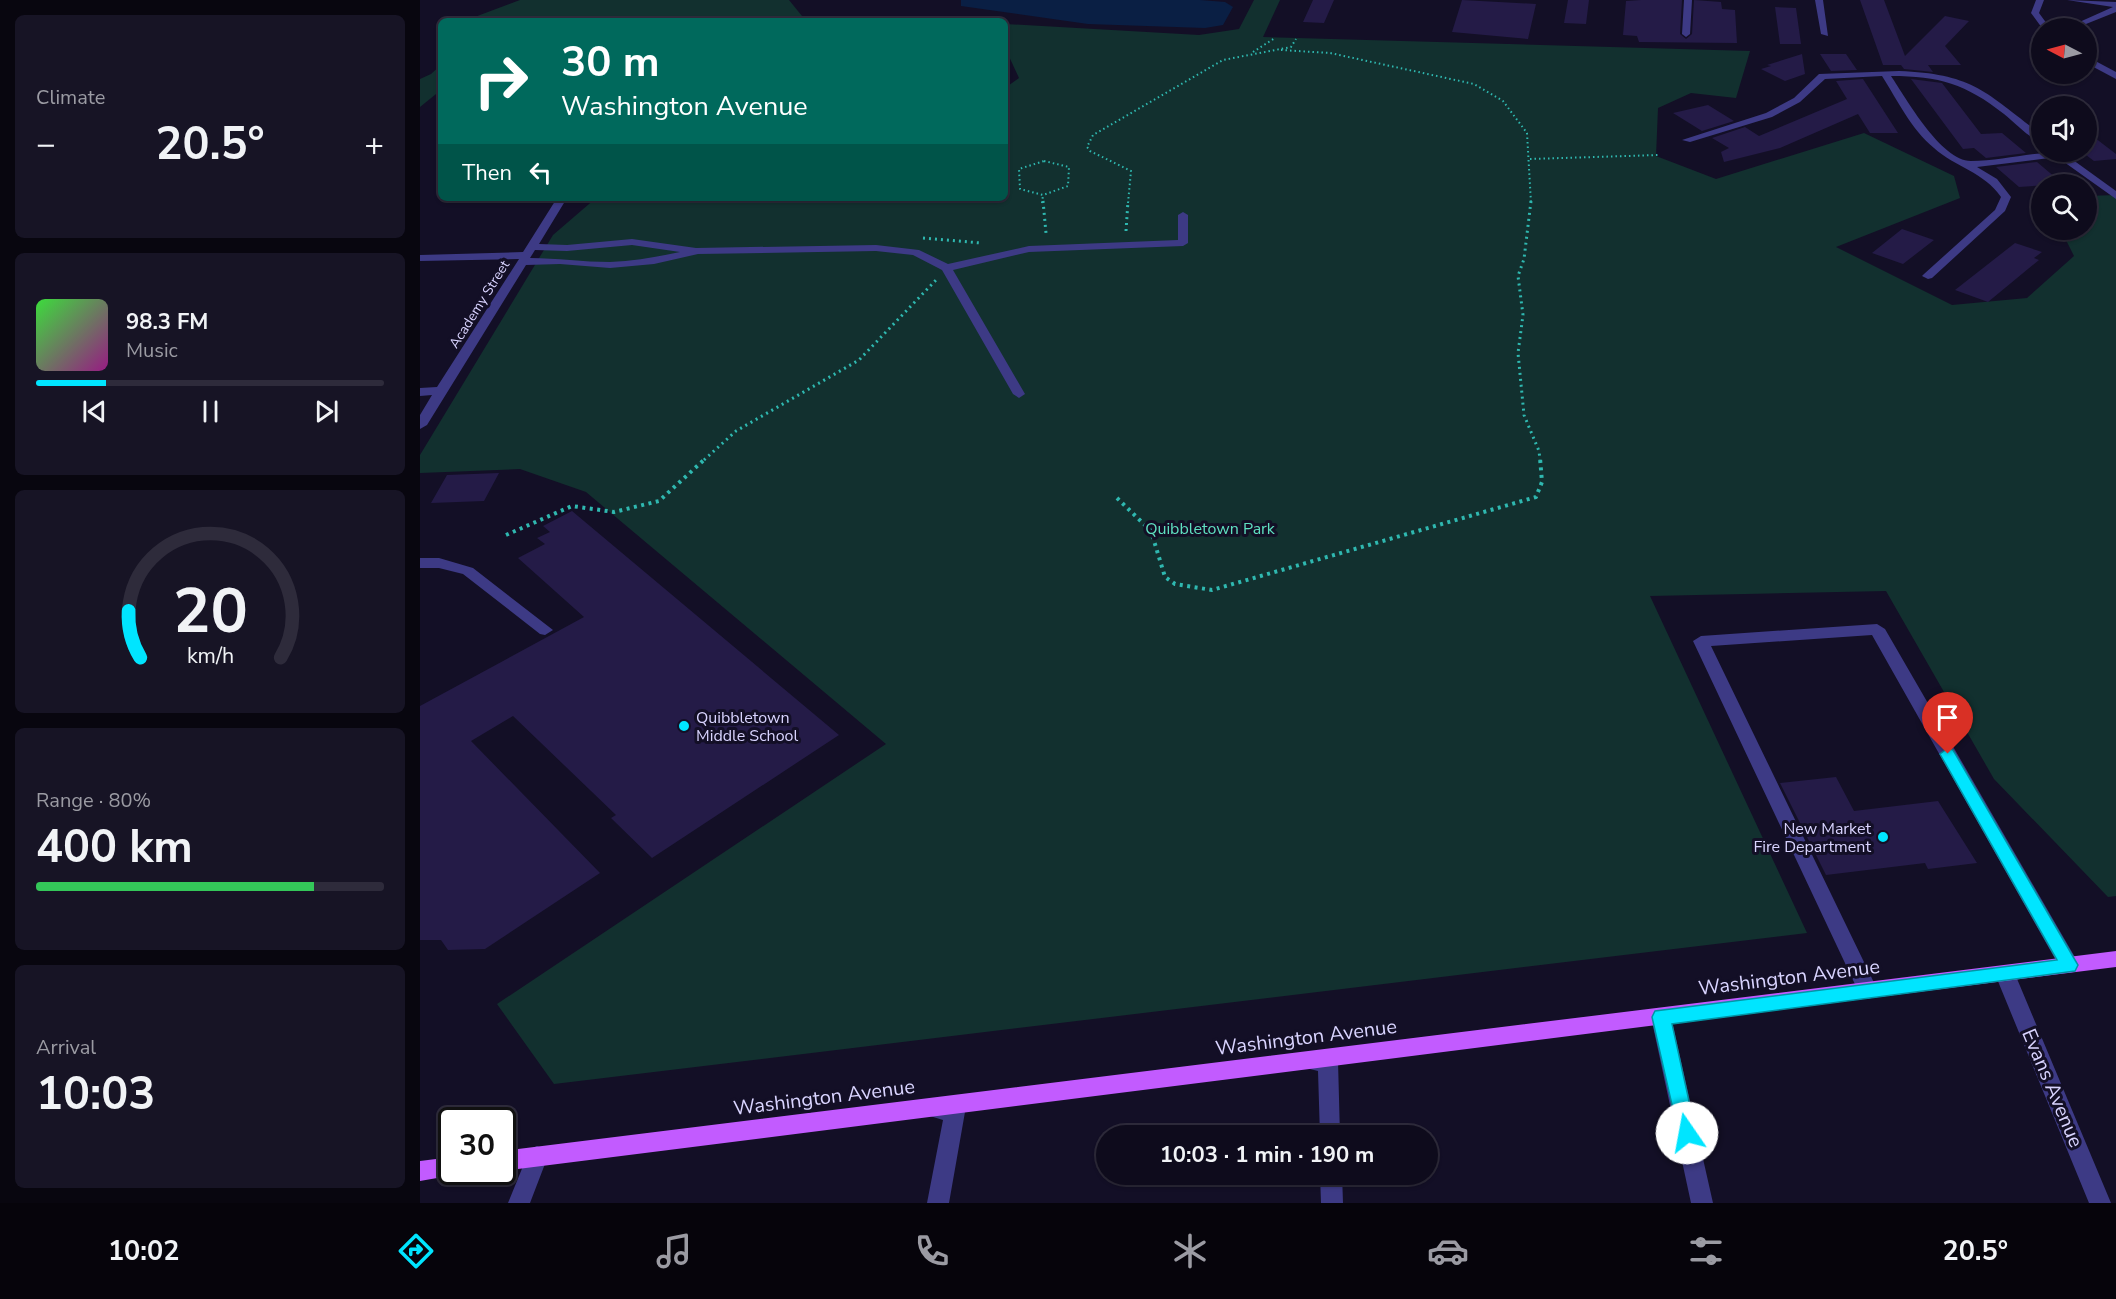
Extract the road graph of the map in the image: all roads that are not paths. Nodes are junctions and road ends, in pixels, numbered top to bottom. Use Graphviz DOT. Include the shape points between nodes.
graph roads {
  1 [pos="1688,0"];
  2 [pos="1819,0"];
  3 [pos="2040,0"];
  4 [pos="2071,0"];
  5 [pos="2116,7"];
  6 [pos="2039,18"];
  7 [pos="2092,18"];
  8 [pos="1686,33"];
  9 [pos="1825,34"];
  10 [pos="2097,65"];
  11 [pos="1886,76"];
  12 [pos="2116,76"];
  13 [pos="2031,132"];
  14 [pos="1687,140"];
  15 [pos="2031,156"];
  16 [pos="2070,162"];
  17 [pos="1964,165"];
  18 [pos="2116,196"];
  19 [pos="560,201"];
  20 [pos="1183,215"];
  21 [pos="698,251"];
  22 [pos="527,255"];
  23 [pos="420,258"];
  24 [pos="943,272"];
  25 [pos="1928,276"];
  26 [pos="442,391"];
  27 [pos="420,392"];
  28 [pos="1019,394"];
  29 [pos="420,425"];
  30 [pos="420,563"];
  31 [pos="545,630"];
  32 [pos="2116,959"];
  33 [pos="2069,965"];
  34 [pos="2005,974"];
  35 [pos="1868,991"];
  36 [pos="1661,1017"];
  37 [pos="1301,1062"];
  38 [pos="928,1108"];
  39 [pos="1330,1125"];
  40 [pos="537,1156"];
  41 [pos="516,1159"];
  42 [pos="438,1169"];
  43 [pos="420,1171"];
  44 [pos="1331,1185"];
  45 [pos="519,1203"];
  46 [pos="938,1203"];
  47 [pos="1332,1203"];
  48 [pos="1702,1203"];
  49 [pos="2100,1203"];
  1 -- 8 [label="street"];
  2 -- 9 [label="street"];
  3 -- 6 [label="street" via="2035,13"];
  4 -- 5 [label="street"];
  5 -- 7 [label="street"];
  10 -- 12 [label="street"];
  11 -- 13 [label="street" via="1941,76 1959,81"];
  11 -- 14 [label="street" via="1822,76 1797,100 1769,115"];
  11 -- 17 [label="street" via="1934,143"];
  15 -- 17 [label="street"];
  16 -- 18 [label="street"];
  17 -- 25 [label="street" via="1998,183 2006,198 2000,212"];
  19 -- 22 [label="street, Academy Street"];
  20 -- 24 [label="street" via="1183,243 1029,249"];
  21 -- 22 [label="street" via="632,242"];
  21 -- 22 [label="street" via="631,264"];
  21 -- 24 [label="street" via="900,249 931,258"];
  22 -- 23 [label="street"];
  22 -- 26 [label="street, Academy Street"];
  24 -- 28 [label="street"];
  26 -- 27 [label="street"];
  26 -- 29 [label="street, Academy Street"];
  30 -- 31 [label="street" via="440,563 468,571"];
  32 -- 33 [label="main road, Washington Avenue"];
  33 -- 34 [label="main road, Washington Avenue"];
  33 -- 35 [label="street" via="1877,629 1701,640"];
  34 -- 35 [label="main road, Washington Avenue"];
  34 -- 49 [label="street, Evans Avenue"];
  35 -- 36 [label="main road, Washington Avenue"];
  36 -- 37 [label="main road, Washington Avenue"];
  36 -- 48 [label="street"];
  37 -- 38 [label="main road, Washington Avenue"];
  37 -- 39 [label="street" via="1328,1061"];
  38 -- 40 [label="main road, Washington Avenue"];
  38 -- 46 [label="street" via="955,1112"];
  40 -- 41 [label="main road, Washington Avenue"];
  40 -- 45 [label="street"];
  42 -- 43 [label="main road"];
  44 -- 47 [label="street"];
}
